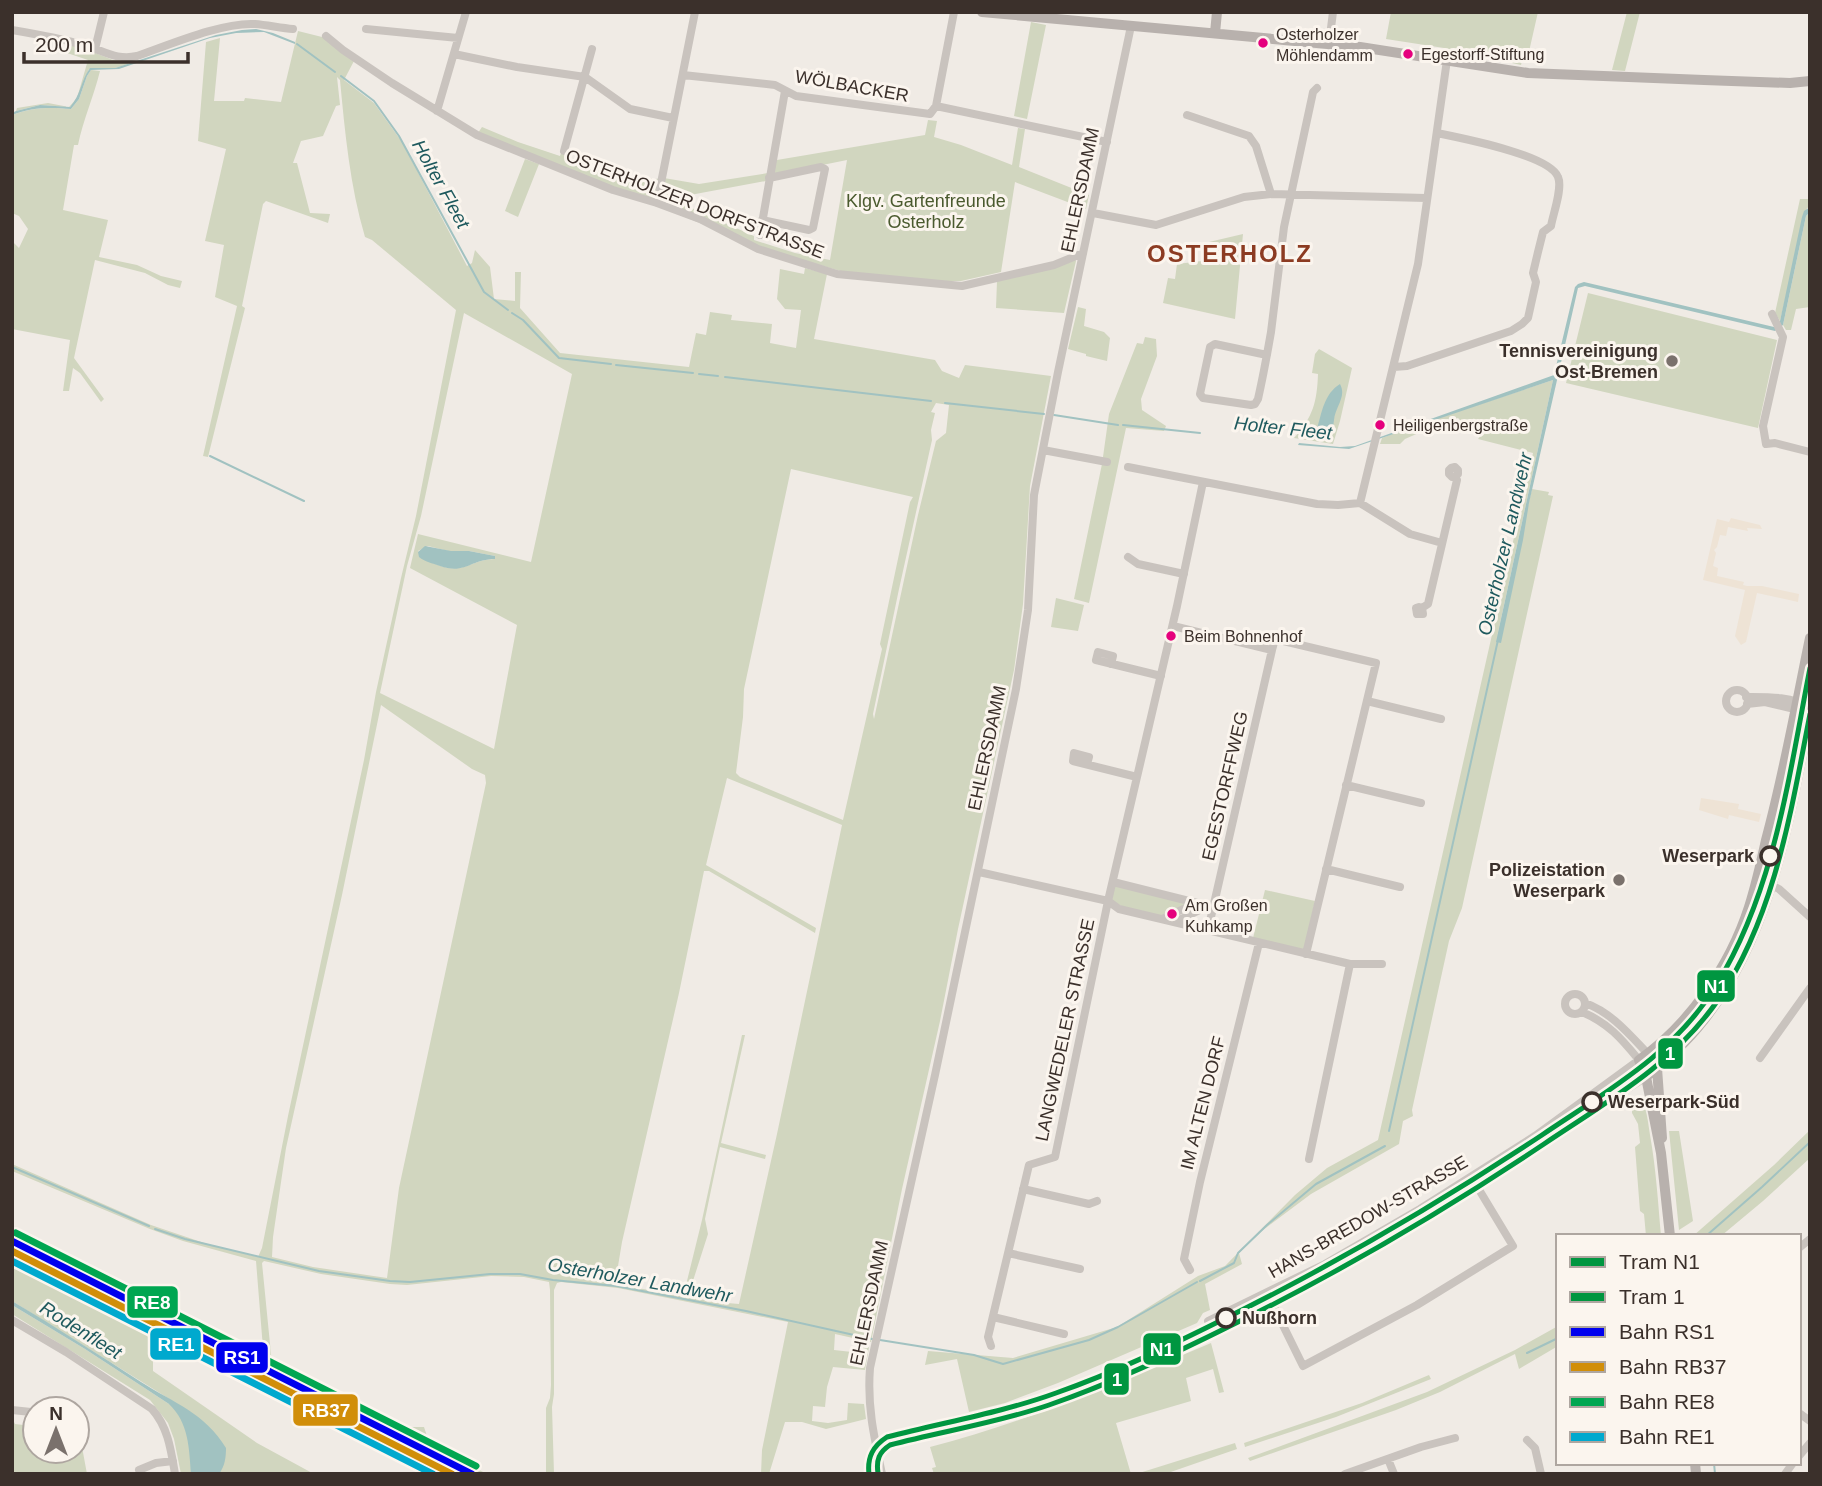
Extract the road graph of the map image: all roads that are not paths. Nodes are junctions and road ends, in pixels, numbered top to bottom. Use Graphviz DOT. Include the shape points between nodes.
graph roads {
  1 [pos="104,12"];
  2 [pos="466,12"];
  3 [pos="695,12"];
  4 [pos="954,12"];
  5 [pos="982,12"];
  6 [pos="1217,12"];
  7 [pos="1333,12"];
  8 [pos="1131,26"];
  9 [pos="366,29"];
  10 [pos="12,30"];
  11 [pos="293,30"];
  12 [pos="1215,33"];
  13 [pos="326,36"];
  14 [pos="458,38"];
  15 [pos="1329,44"];
  16 [pos="592,48"];
  17 [pos="96,49"];
  18 [pos="454,54"];
  19 [pos="1447,60"];
  20 [pos="683,75"];
  21 [pos="585,77"];
  22 [pos="1810,84"];
  23 [pos="1317,88"];
  24 [pos="785,90"];
  25 [pos="934,109"];
  26 [pos="437,111"];
  27 [pos="1187,115"];
  28 [pos="673,118"];
  29 [pos="1437,133"];
  30 [pos="1107,142"];
  31 [pos="565,150"];
  32 [pos="769,178"];
  33 [pos="1271,194"];
  34 [pos="1291,195"];
  35 [pos="1426,198"];
  36 [pos="656,203"];
  37 [pos="1093,213"];
  38 [pos="762,220"];
  39 [pos="760,235"];
  40 [pos="1083,253"];
  41 [pos="1774,318"];
  42 [pos="1267,355"];
  43 [pos="1394,367"];
  44 [pos="1043,450"];
  45 [pos="1810,452"];
  46 [pos="1107,462"];
  47 [pos="1128,467"];
  48 [pos="1455,477"];
  49 [pos="1203,482"];
  50 [pos="1360,503"];
  51 [pos="1442,542"];
  52 [pos="1128,556"];
  53 [pos="1184,574"];
  54 [pos="1422,608"];
  55 [pos="1173,626"];
  56 [pos="1810,638"];
  57 [pos="1272,650"];
  58 [pos="1111,664"];
  59 [pos="1161,676"];
  60 [pos="1747,700"];
  61 [pos="1367,701"];
  62 [pos="1796,706"];
  63 [pos="1810,708"];
  64 [pos="1810,715"];
  65 [pos="1441,719"];
  66 [pos="1087,764"];
  67 [pos="1138,777"];
  68 [pos="1346,785"];
  69 [pos="1421,803"];
  70 [pos="1326,869"];
  71 [pos="979,872"];
  72 [pos="1113,882"];
  73 [pos="1771,885"];
  74 [pos="1400,887"];
  75 [pos="1108,901"];
  76 [pos="1196,903"];
  77 [pos="1210,906"];
  78 [pos="1810,917"];
  79 [pos="1161,919"];
  80 [pos="1175,922"];
  81 [pos="1208,930"];
  82 [pos="1259,943"];
  83 [pos="1306,954"];
  84 [pos="1350,964"];
  85 [pos="1382,964"];
  86 [pos="1810,988"];
  87 [pos="1586,1003"];
  88 [pos="1582,1012"];
  89 [pos="1648,1054"];
  90 [pos="1760,1058"];
  91 [pos="1639,1060"];
  92 [pos="1657,1068"];
  93 [pos="1646,1077"];
  94 [pos="1661,1153"];
  95 [pos="1309,1159"];
  96 [pos="1471,1178"];
  97 [pos="1476,1186"];
  98 [pos="1023,1189"];
  99 [pos="1097,1201"];
  100 [pos="1670,1233"];
  101 [pos="1008,1253"];
  102 [pos="1080,1269"];
  103 [pos="1190,1270"];
  104 [pos="1272,1303"];
  105 [pos="993,1317"];
  106 [pos="12,1320"];
  107 [pos="1064,1334"];
  108 [pos="991,1346"];
  109 [pos="1455,1438"];
  110 [pos="1527,1440"];
  111 [pos="1388,1459"];
  112 [pos="173,1461"];
  113 [pos="139,1470"];
  114 [pos="175,1474"];
  115 [pos="882,1474"];
  116 [pos="1345,1474"];
  117 [pos="1394,1474"];
  118 [pos="1541,1474"];
  1 -- 17 [label="street"];
  2 -- 14 [label="street"];
  3 -- 20 [label="street"];
  4 -- 25 [label="street"];
  5 -- 8 [label="main road"];
  6 -- 12 [label="main road"];
  7 -- 15 [label="street"];
  8 -- 12 [label="main road"];
  8 -- 30 [label="street, EHLERSDAMM"];
  9 -- 14 [label="street"];
  10 -- 17 [label="street"];
  11 -- 17 [label="street" via="240,24 126,58"];
  12 -- 15 [label="main road"];
  13 -- 26 [label="street, OSTERHOLZER DORFSTRASSE"];
  14 -- 18 [label="street"];
  15 -- 19 [label="main road"];
  16 -- 21 [label="street"];
  18 -- 21 [label="street"];
  18 -- 26 [label="street"];
  19 -- 22 [label="main road" via="1528,73"];
  19 -- 29 [label="street"];
  20 -- 24 [label="street, WÖLBACKER"];
  20 -- 28 [label="street"];
  21 -- 28 [label="street" via="631,109"];
  21 -- 31 [label="street"];
  23 -- 34 [label="street"];
  24 -- 25 [label="street, WÖLBACKER" via="796,96 927,114"];
  24 -- 32 [label="street"];
  25 -- 30 [label="street, WÖLBACKER"];
  26 -- 36 [label="street, OSTERHOLZER DORFSTRASSE" via="511,150"];
  27 -- 33 [label="street" via="1249,136"];
  28 -- 36 [label="street"];
  29 -- 35 [label="street"];
  29 -- 43 [label="street" via="1536,160 1556,174 1559,187 1551,226 1543,232 1533,273 1536,282 1528,318 1511,331"];
  30 -- 37 [label="street, EHLERSDAMM"];
  32 -- 38 [label="street"];
  32 -- 38 [label="street" via="825,169 813,228"];
  33 -- 34 [label="street"];
  33 -- 37 [label="street" via="1244,197 1156,225"];
  34 -- 35 [label="street"];
  34 -- 42 [label="street"];
  35 -- 43 [label="street" via="1418,264"];
  36 -- 40 [label="street, OSTERHOLZER DORFSTRASSE" via="758,248 845,275 962,286 1054,265"];
  37 -- 40 [label="street, EHLERSDAMM"];
  38 -- 39 [label="street"];
  40 -- 44 [label="street, EHLERSDAMM"];
  41 -- 45 [label="street" via="1783,337 1763,426 1766,444"];
  42 -- 42 [label="street" via="1255,404 1207,399 1200,394 1210,347 1215,344"];
  43 -- 50 [label="street"];
  44 -- 46 [label="street"];
  44 -- 71 [label="street, EHLERSDAMM" via="1034,495 1023,645"];
  47 -- 49 [label="street"];
  48 -- 51 [label="street"];
  49 -- 50 [label="street" via="1317,505"];
  49 -- 53 [label="street"];
  50 -- 51 [label="street" via="1410,534"];
  51 -- 54 [label="street" via="1428,604"];
  52 -- 53 [label="street" via="1138,564"];
  53 -- 55 [label="street"];
  55 -- 57 [label="street"];
  55 -- 59 [label="street"];
  56 -- 62 [label="main road, HANS-BREDOW-STRASSE"];
  57 -- 61 [label="street" via="1275,639 1376,663"];
  57 -- 77 [label="street, EGESTORFFWEG"];
  58 -- 59 [label="street"];
  59 -- 67 [label="street"];
  60 -- 62 [label="street" via="1768,697"];
  61 -- 65 [label="street"];
  61 -- 68 [label="street"];
  62 -- 63 [label="street"];
  62 -- 89 [label="main road, HANS-BREDOW-STRASSE" via="1782,781 1741,929 1697,1002"];
  64 -- 73 [label="main road, HANS-BREDOW-STRASSE"];
  66 -- 67 [label="street"];
  67 -- 72 [label="street"];
  68 -- 69 [label="street"];
  68 -- 70 [label="street"];
  70 -- 74 [label="street"];
  70 -- 83 [label="street"];
  71 -- 75 [label="street"];
  71 -- 115 [label="street, EHLERSDAMM" via="870,1368 870,1420"];
  72 -- 75 [label="street"];
  72 -- 76 [label="street"];
  73 -- 78 [label="street"];
  73 -- 92 [label="main road, HANS-BREDOW-STRASSE" via="1729,983 1703,1022"];
  75 -- 79 [label="street" via="1119,909"];
  75 -- 98 [label="street, LANGWEDELER STRASSE" via="1055,1157 1029,1165"];
  76 -- 77 [label="street"];
  76 -- 79 [label="street"];
  77 -- 80 [label="street"];
  77 -- 81 [label="street, EGESTORFFWEG"];
  79 -- 80 [label="street"];
  80 -- 81 [label="street"];
  81 -- 82 [label="street"];
  82 -- 83 [label="street"];
  82 -- 103 [label="street, IM ALTEN DORF" via="1200,1182 1184,1259"];
  83 -- 84 [label="street"];
  84 -- 85 [label="street"];
  84 -- 95 [label="street"];
  86 -- 90 [label="street"];
  87 -- 88 [label="street"];
  87 -- 88 [label="street" via="1575,994 1566,1000 1570,1013"];
  87 -- 89 [label="street" via="1621,1026"];
  88 -- 91 [label="street" via="1612,1029"];
  89 -- 91 [label="main road, HANS-BREDOW-STRASSE"];
  89 -- 92 [label="main road"];
  91 -- 93 [label="main road"];
  91 -- 96 [label="street, HANS-BREDOW-STRASSE"];
  92 -- 93 [label="main road, HANS-BREDOW-STRASSE"];
  92 -- 94 [label="main road"];
  93 -- 94 [label="main road"];
  93 -- 97 [label="street, HANS-BREDOW-STRASSE"];
  94 -- 100 [label="main road"];
  96 -- 97 [label="street"];
  96 -- 104 [label="street, HANS-BREDOW-STRASSE" via="1325,1264 1208,1321 1213,1335"];
  97 -- 104 [label="street, HANS-BREDOW-STRASSE"];
  97 -- 104 [label="street" via="1513,1246 1417,1305 1303,1366"];
  98 -- 99 [label="street" via="1089,1204"];
  98 -- 101 [label="street, LANGWEDELER STRASSE"];
  101 -- 102 [label="street"];
  101 -- 105 [label="street, LANGWEDELER STRASSE"];
  105 -- 107 [label="street"];
  105 -- 108 [label="street, LANGWEDELER STRASSE" via="988,1337"];
  106 -- 112 [label="street" via="152,1409 167,1433"];
  109 -- 111 [label="street"];
  110 -- 118 [label="street" via="1535,1448"];
  111 -- 116 [label="street"];
  111 -- 117 [label="street"];
  112 -- 113 [label="street"];
  112 -- 114 [label="street"];
}
